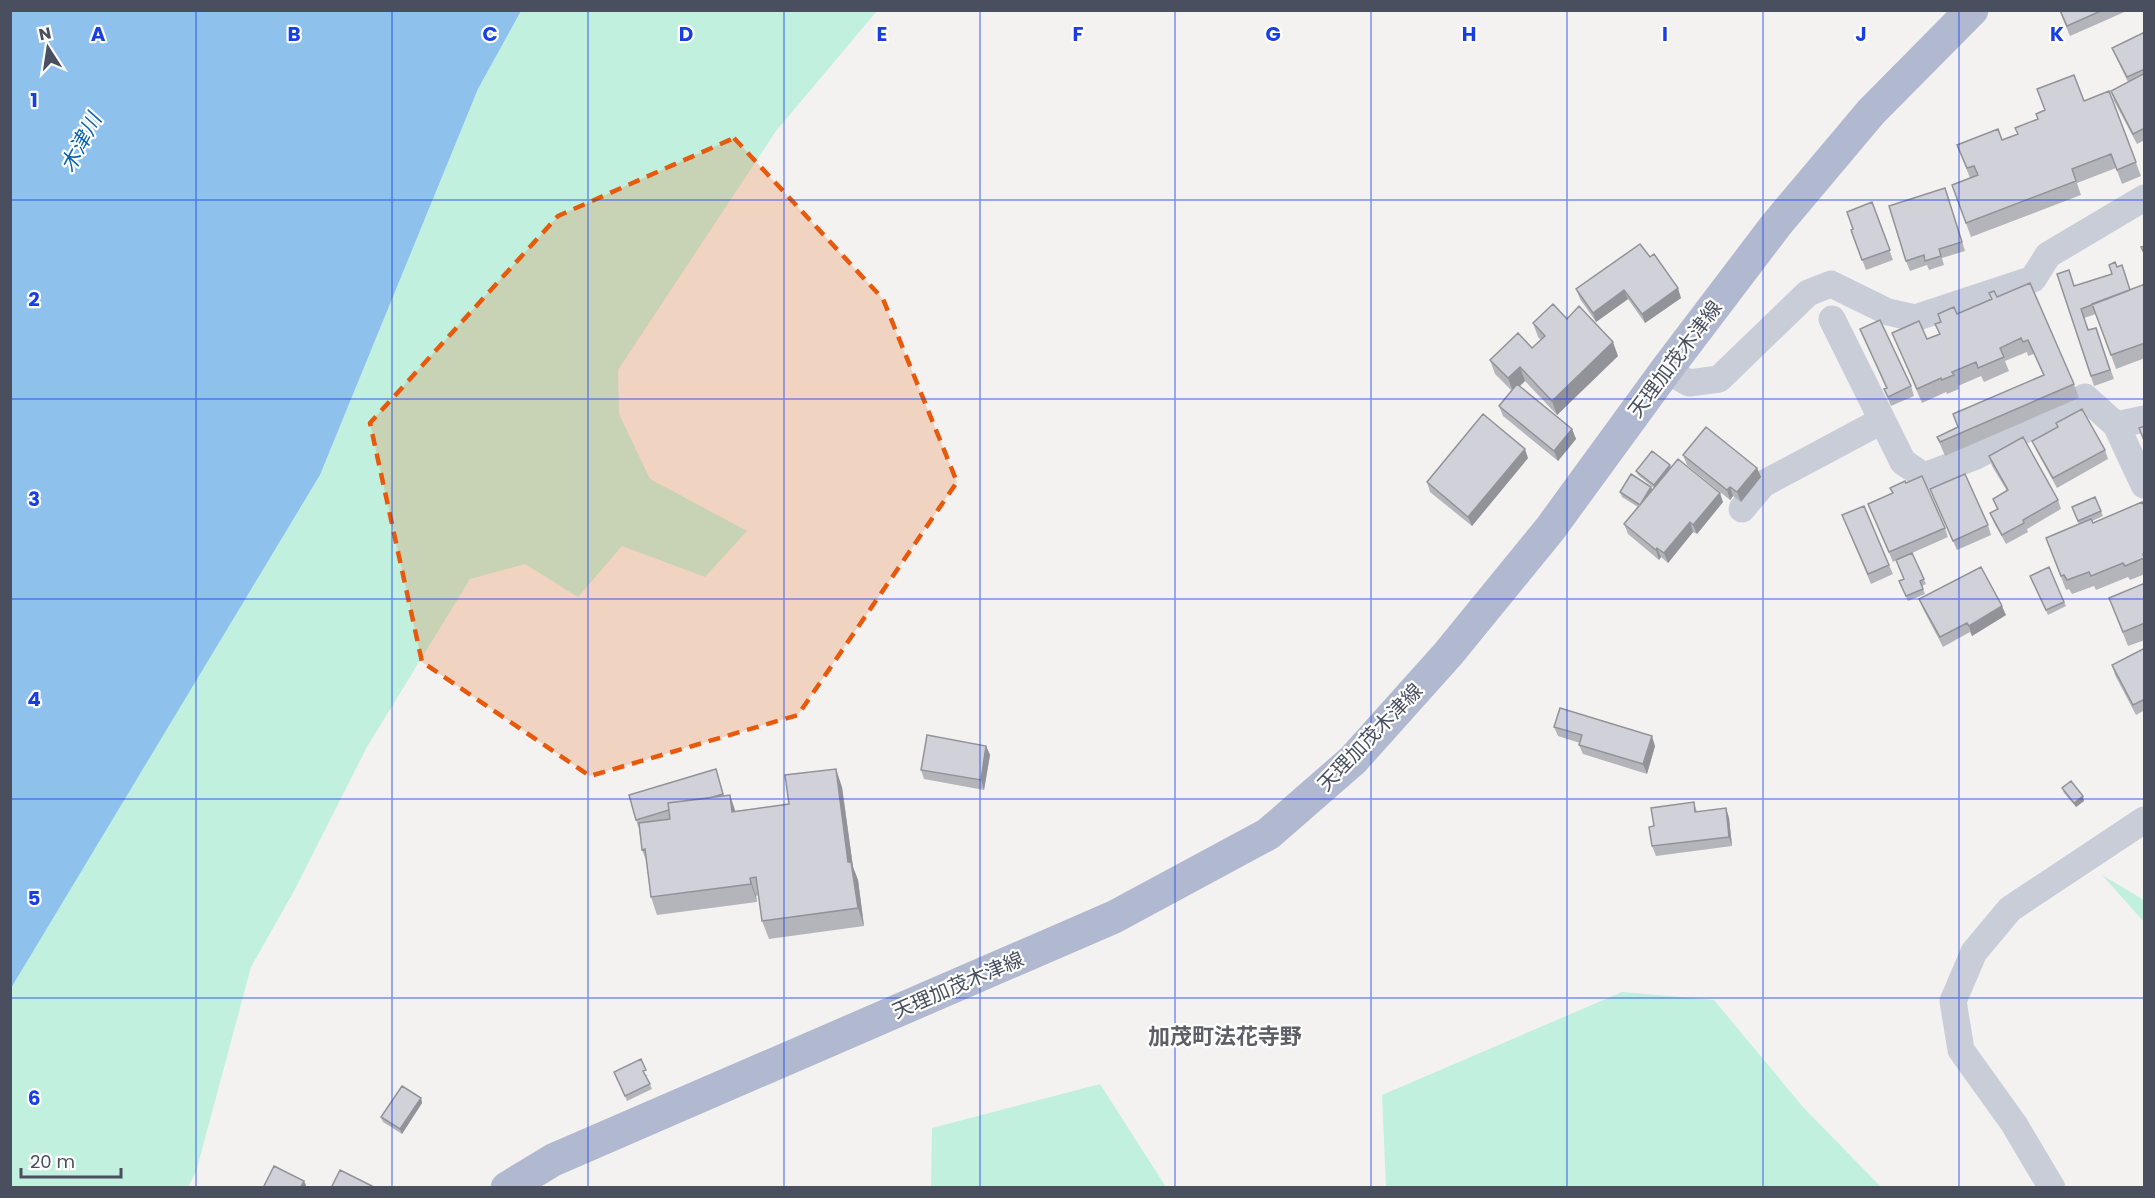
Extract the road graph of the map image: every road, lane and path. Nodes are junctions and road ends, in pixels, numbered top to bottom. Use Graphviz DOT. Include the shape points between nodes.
graph roads {
  1 [pos="1972,10"];
  2 [pos="2145,198"];
  3 [pos="1832,319"];
  4 [pos="1666,370"];
  5 [pos="2145,418"];
  6 [pos="1881,421"];
  7 [pos="2116,424"];
  8 [pos="2145,485"];
  9 [pos="1742,509"];
  10 [pos="2145,820"];
  11 [pos="507,1188"];
  12 [pos="2052,1188"];
  1 -- 4 [label="main road, 天理加茂木津線" via="1857,129 1776,225"];
  2 -- 4 [label="street" via="2048,255 2033,279 1915,318 1888,312 1831,284 1808,292 1719,379 1689,384"];
  3 -- 6 [label="street"];
  4 -- 11 [label="main road, 天理加茂木津線" via="1550,529 1448,654 1353,760 1268,834 1114,917 553,1160"];
  5 -- 7 [label="street"];
  6 -- 7 [label="street" via="1903,462 1924,476 1974,457 2085,397"];
  6 -- 9 [label="street" via="1764,483"];
  7 -- 8 [label="street"];
  10 -- 12 [label="street" via="2010,909 1974,952 1953,1001 1961,1050 2014,1124"];
}
